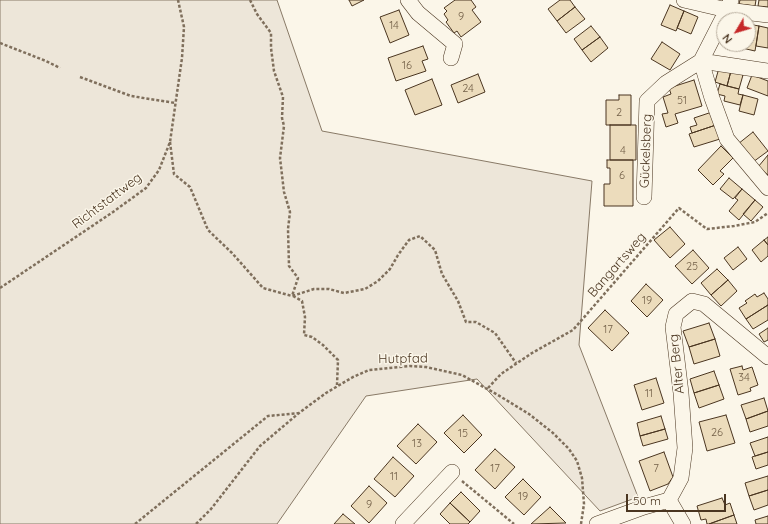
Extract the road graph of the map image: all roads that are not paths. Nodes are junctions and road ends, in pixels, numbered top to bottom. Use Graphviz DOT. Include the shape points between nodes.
graph roads {
  1 [pos="408,0"];
  2 [pos="684,0"];
  3 [pos="729,5"];
  4 [pos="768,15"];
  5 [pos="451,58"];
  6 [pos="701,61"];
  7 [pos="768,71"];
  8 [pos="768,188"];
  9 [pos="644,197"];
  10 [pos="768,357"];
  11 [pos="452,472"];
  12 [pos="670,500"];
  13 [pos="403,524"];
  14 [pos="597,524"];
  15 [pos="683,524"];
  1 -- 5 [label="street" via="418,13 455,44"];
  2 -- 3 [label="street"];
  3 -- 4 [label="street"];
  3 -- 6 [label="street"];
  6 -- 7 [label="street"];
  6 -- 8 [label="street" via="727,139"];
  6 -- 9 [label="street, Gückelsberg" via="666,83 647,101"];
  10 -- 12 [label="street, Alter Berg" via="704,304 692,301 676,314 673,328 685,448 681,478"];
  11 -- 13 [label="street"];
  12 -- 14 [label="street"];
  12 -- 15 [label="street"];
}
